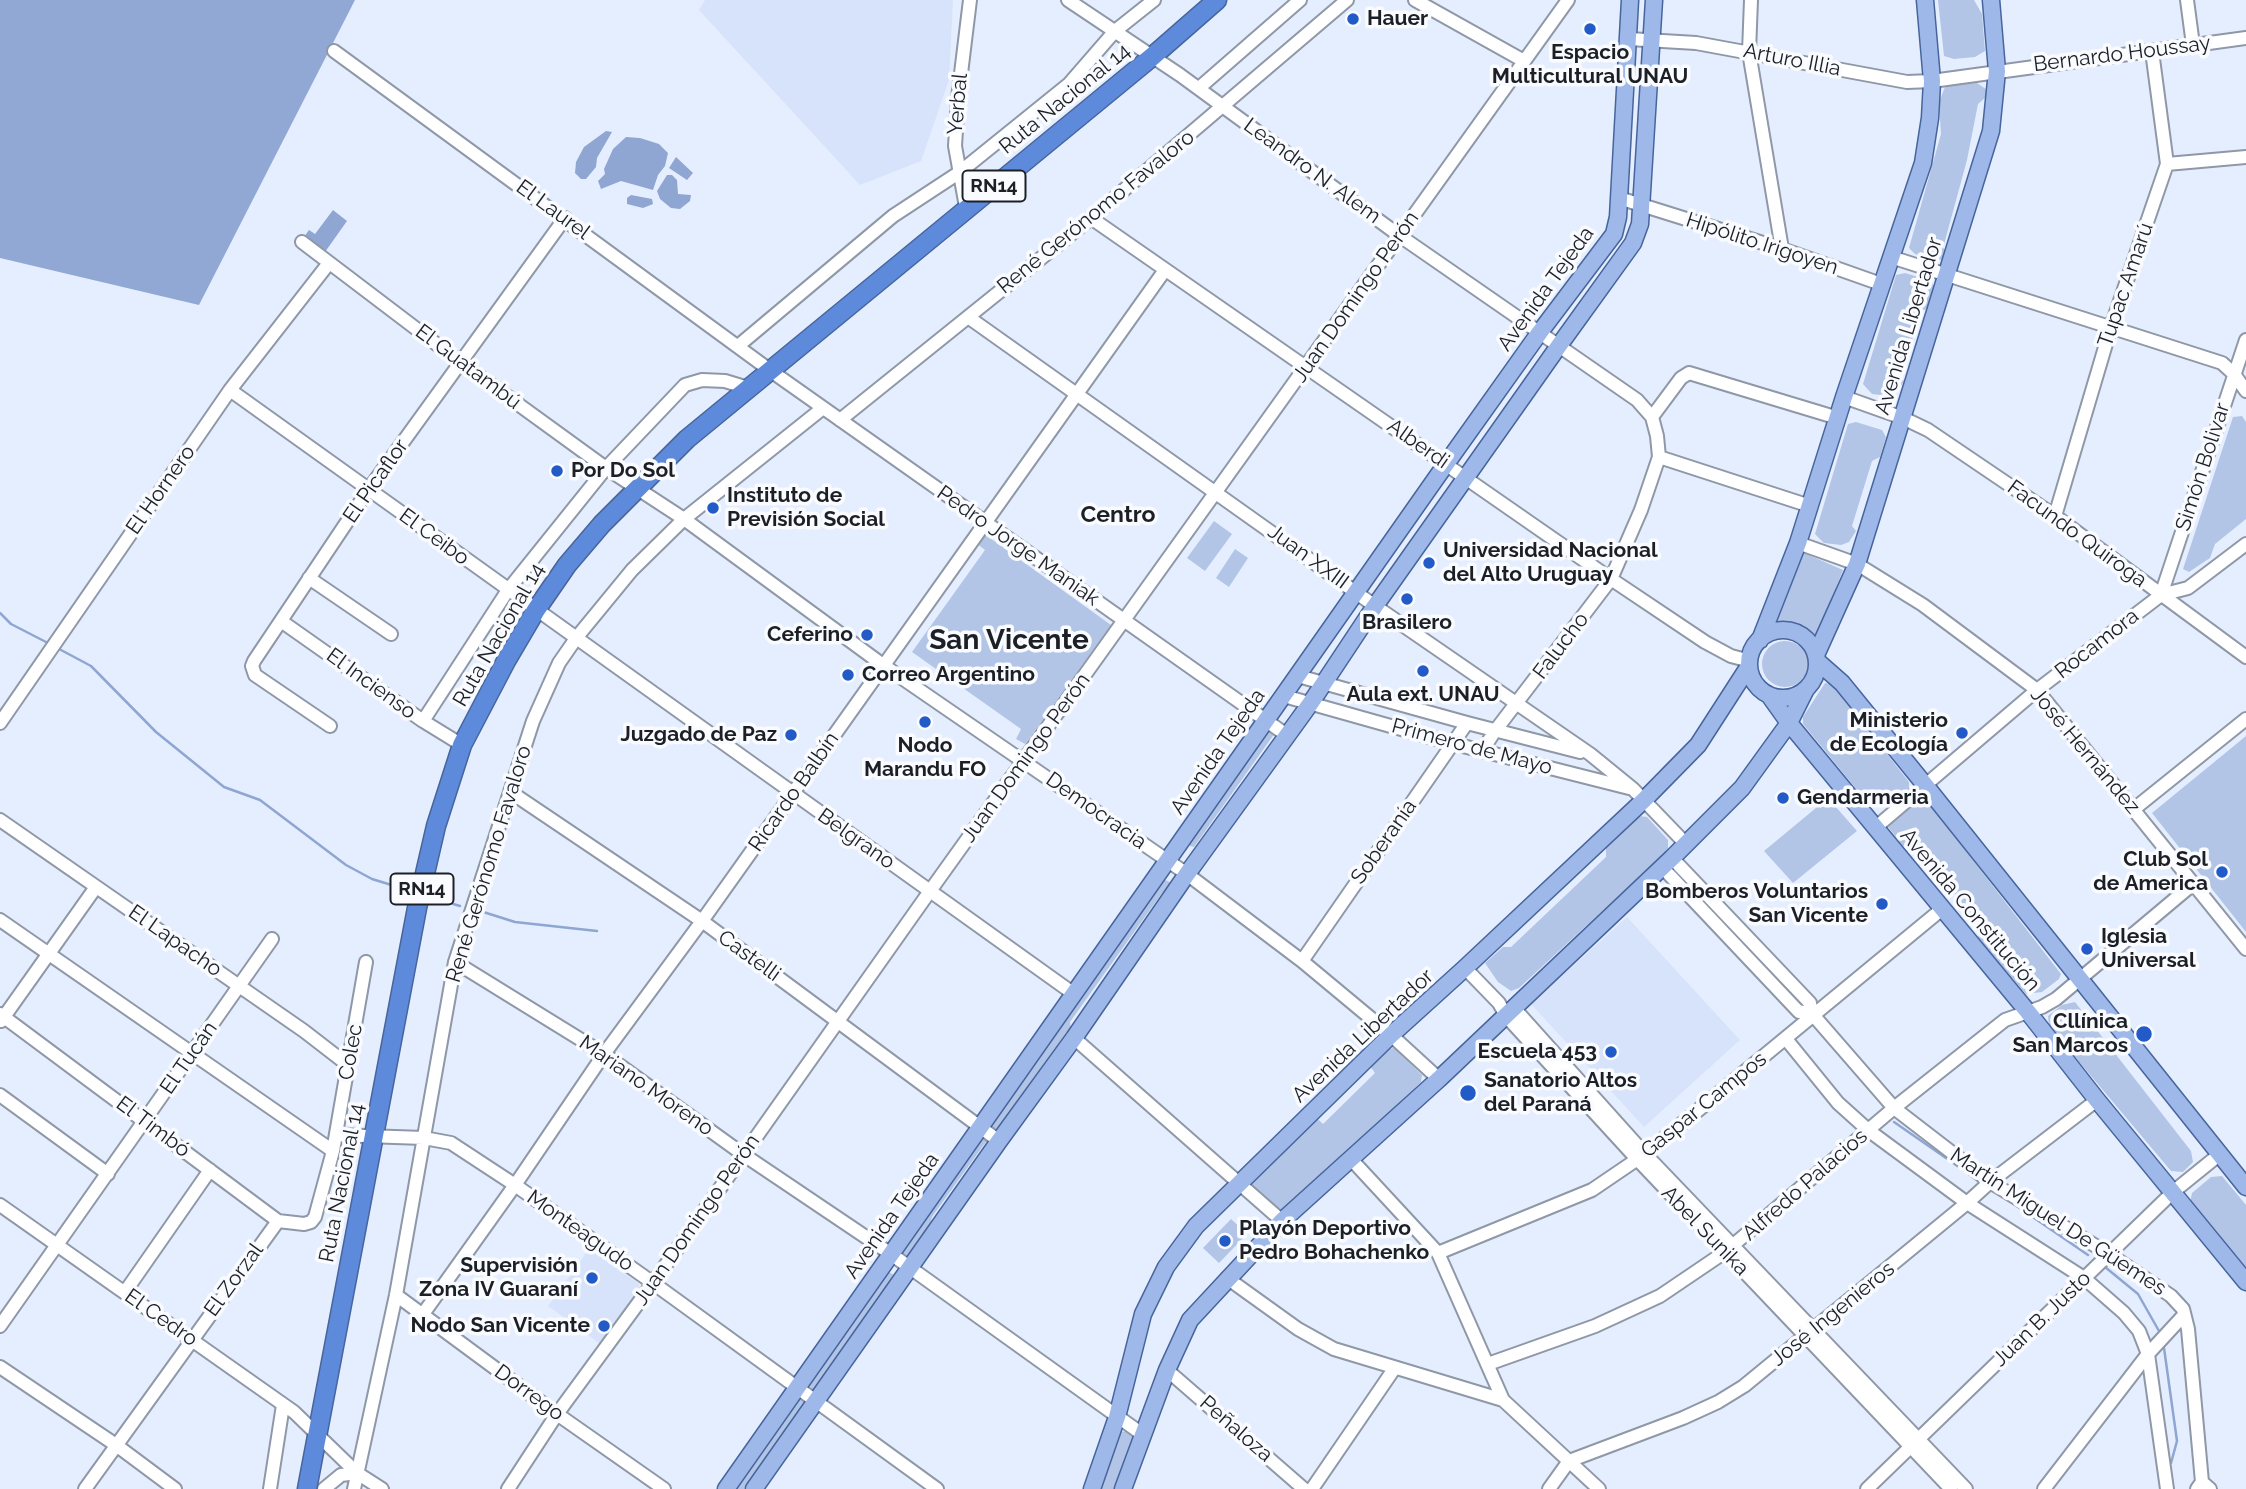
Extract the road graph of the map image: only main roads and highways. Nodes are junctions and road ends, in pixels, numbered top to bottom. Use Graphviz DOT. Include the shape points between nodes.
graph roads {
  1 [pos="1217,0"];
  2 [pos="1630,0"];
  3 [pos="1654,0"];
  4 [pos="1925,0"];
  5 [pos="1991,0"];
  6 [pos="1760,640"];
  7 [pos="1817,658"];
  8 [pos="1750,664"];
  9 [pos="1806,690"];
  10 [pos="1769,695"];
  11 [pos="1789,723"];
  12 [pos="2246,1187"];
  13 [pos="2246,1282"];
  14 [pos="307,1489"];
  15 [pos="726,1489"];
  16 [pos="754,1489"];
  17 [pos="1092,1489"];
  18 [pos="1123,1489"];
  1 -- 14 [label="highway, Ruta Nacional 14 / RN14" via="687,439 567,565 536,610 462,745 436,826"];
  2 -- 15 [label="main road, Avenida Tejeda" via="1614,234 1446,464"];
  3 -- 16 [label="main road, Avenida Tejeda" via="1642,205 1633,243"];
  4 -- 6 [label="main road, Avenida Libertador" via="1932,81 1923,163 1798,543"];
  5 -- 7 [label="main road, Avenida Libertador" via="1997,71 1991,131 1857,564"];
  6 -- 7 [label="main road" via="1770,633 1792,632 1811,644"];
  6 -- 8 [label="main road"];
  7 -- 9 [label="main road" via="1813,681"];
  7 -- 12 [label="main road, Avenida Constitución" via="1925,785"];
  8 -- 10 [label="main road" via="1756,684"];
  8 -- 17 [label="main road, Avenida Libertador" via="1698,745 1638,795 1196,1226 1166,1267 1143,1314 1117,1417"];
  9 -- 10 [label="main road" via="1782,698"];
  9 -- 11 [label="main road"];
  10 -- 11 [label="main road, Avenida Constitución"];
  11 -- 13 [label="main road, Avenida Constitución"];
  11 -- 18 [label="main road" via="1742,788 1667,863 1282,1221 1227,1278 1190,1321"];
}
